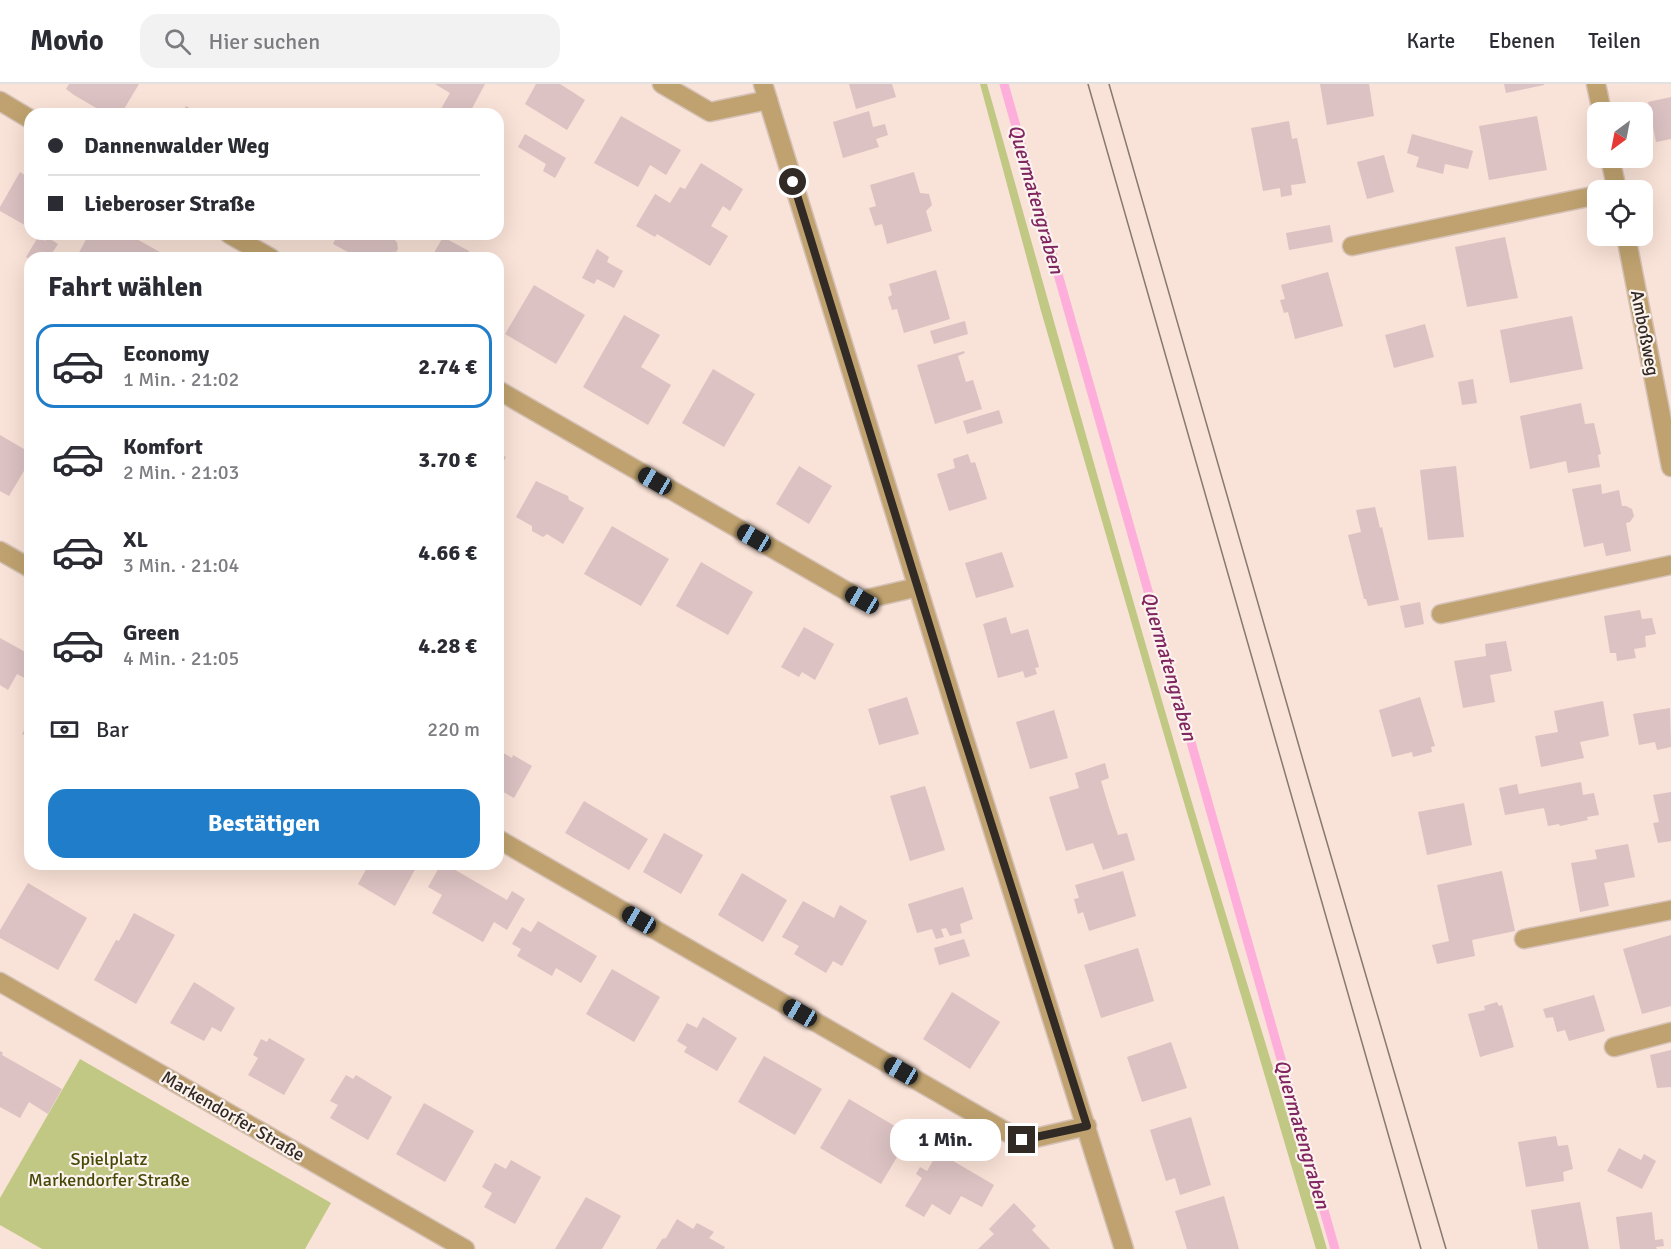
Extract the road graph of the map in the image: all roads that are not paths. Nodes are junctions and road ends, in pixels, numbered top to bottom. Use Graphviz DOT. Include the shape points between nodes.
graph roads {
  1 [pos="662,84"];
  2 [pos="1596,84"];
  3 [pos="766,92"];
  4 [pos="0,101"];
  5 [pos="1600,102"];
  6 [pos="24,115"];
  7 [pos="1587,197"];
  8 [pos="240,240"];
  9 [pos="1352,246"];
  10 [pos="1628,246"];
  11 [pos="260,252"];
  12 [pos="504,393"];
  13 [pos="1671,466"];
  14 [pos="0,551"];
  15 [pos="24,565"];
  16 [pos="1671,565"];
  17 [pos="918,587"];
  18 [pos="1441,614"];
  19 [pos="504,841"];
  20 [pos="1671,910"];
  21 [pos="1524,939"];
  22 [pos="0,982"];
  23 [pos="1671,1032"];
  24 [pos="1614,1047"];
  25 [pos="1087,1126"];
  26 [pos="465,1249"];
  27 [pos="1124,1249"];
  1 -- 3 [label="street" via="710,112"];
  2 -- 5 [label="street"];
  3 -- 17 [label="street"];
  4 -- 6 [label="street"];
  7 -- 9 [label="street"];
  8 -- 11 [label="street"];
  10 -- 13 [label="street, Amboßweg"];
  12 -- 17 [label="street" via="862,600"];
  14 -- 15 [label="street"];
  16 -- 18 [label="street"];
  17 -- 25 [label="street"];
  19 -- 25 [label="street" via="1022,1140"];
  20 -- 21 [label="street"];
  22 -- 26 [label="street, Markendorfer Straße"];
  23 -- 24 [label="street"];
  25 -- 27 [label="street"];
}
